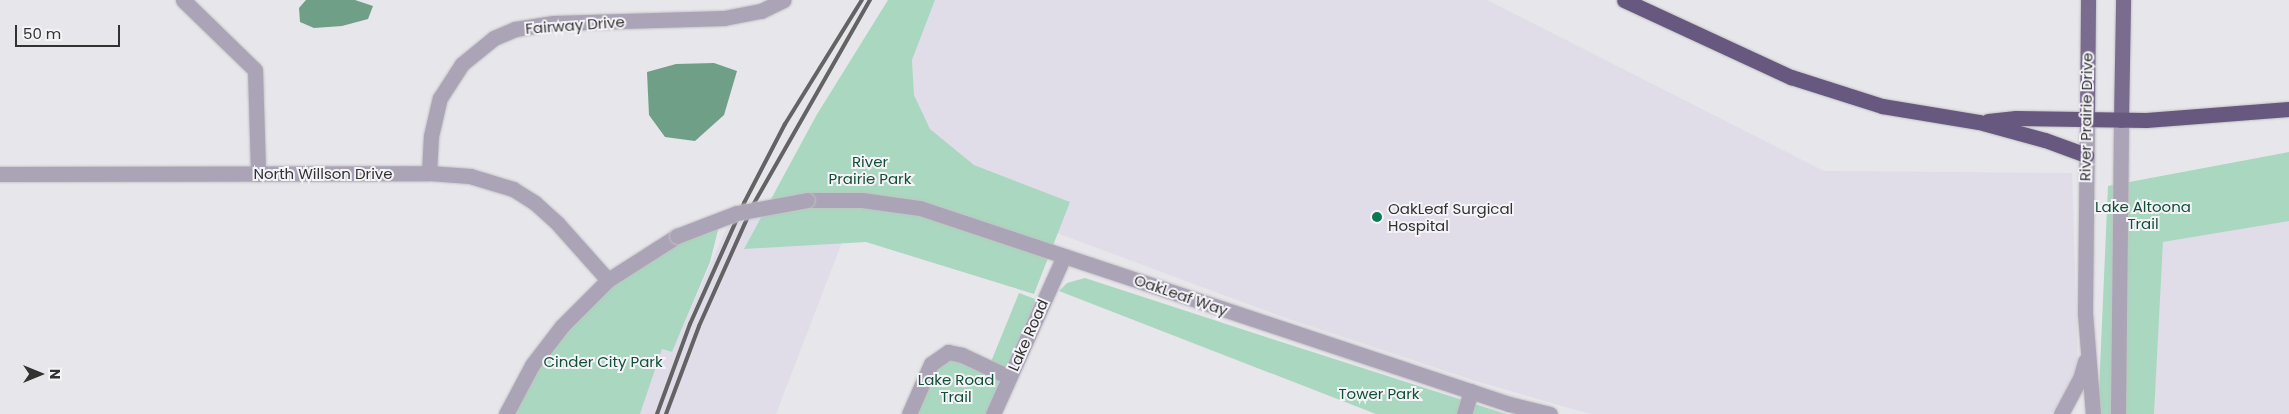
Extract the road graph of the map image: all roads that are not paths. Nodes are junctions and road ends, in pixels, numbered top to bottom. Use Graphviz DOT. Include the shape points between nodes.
graph roads {
  1 [pos="183,0"];
  2 [pos="784,0"];
  3 [pos="1624,0"];
  4 [pos="2088,0"];
  5 [pos="2123,0"];
  6 [pos="2289,109"];
  7 [pos="2087,120"];
  8 [pos="2121,120"];
  9 [pos="1979,122"];
  10 [pos="2086,155"];
  11 [pos="429,173"];
  12 [pos="0,174"];
  13 [pos="258,174"];
  14 [pos="1064,256"];
  15 [pos="608,280"];
  16 [pos="2087,355"];
  17 [pos="1009,377"];
  18 [pos="1471,392"];
  19 [pos="506,414"];
  20 [pos="908,414"];
  21 [pos="993,414"];
  22 [pos="1464,414"];
  23 [pos="1550,414"];
  24 [pos="2060,414"];
  25 [pos="2094,414"];
  26 [pos="2118,414"];
  1 -- 13 [label="street" via="255,70"];
  2 -- 11 [label="street, Fairway Drive" via="761,11 724,18 554,23 515,29 494,38 462,64 440,98 431,136"];
  3 -- 9 [label="highway" via="1791,77 1899,111"];
  4 -- 7 [label="main road, River Prairie Drive"];
  5 -- 8 [label="main road"];
  6 -- 8 [label="highway"];
  7 -- 8 [label="highway"];
  7 -- 9 [label="highway" via="2016,118"];
  7 -- 10 [label="street, River Prairie Drive"];
  8 -- 26 [label="street"];
  9 -- 10 [label="highway"];
  10 -- 16 [label="street, River Prairie Drive"];
  11 -- 13 [label="street, North Willson Drive"];
  11 -- 15 [label="street, North Willson Drive" via="470,176 513,189 558,224"];
  12 -- 13 [label="street, North Willson Drive"];
  14 -- 15 [label="street, OakLeaf Way, bridge" via="920,208 862,200 807,200 737,212 677,236"];
  14 -- 17 [label="street, Lake Road"];
  14 -- 18 [label="street, OakLeaf Way"];
  15 -- 19 [label="street, OakLeaf Way" via="545,346"];
  16 -- 24 [label="street" via="2080,379"];
  16 -- 25 [label="street, River Prairie Drive"];
  17 -- 20 [label="street" via="962,354 948,352 931,364"];
  17 -- 21 [label="street, Lake Road"];
  18 -- 22 [label="street"];
  18 -- 23 [label="street, OakLeaf Way"];
}
